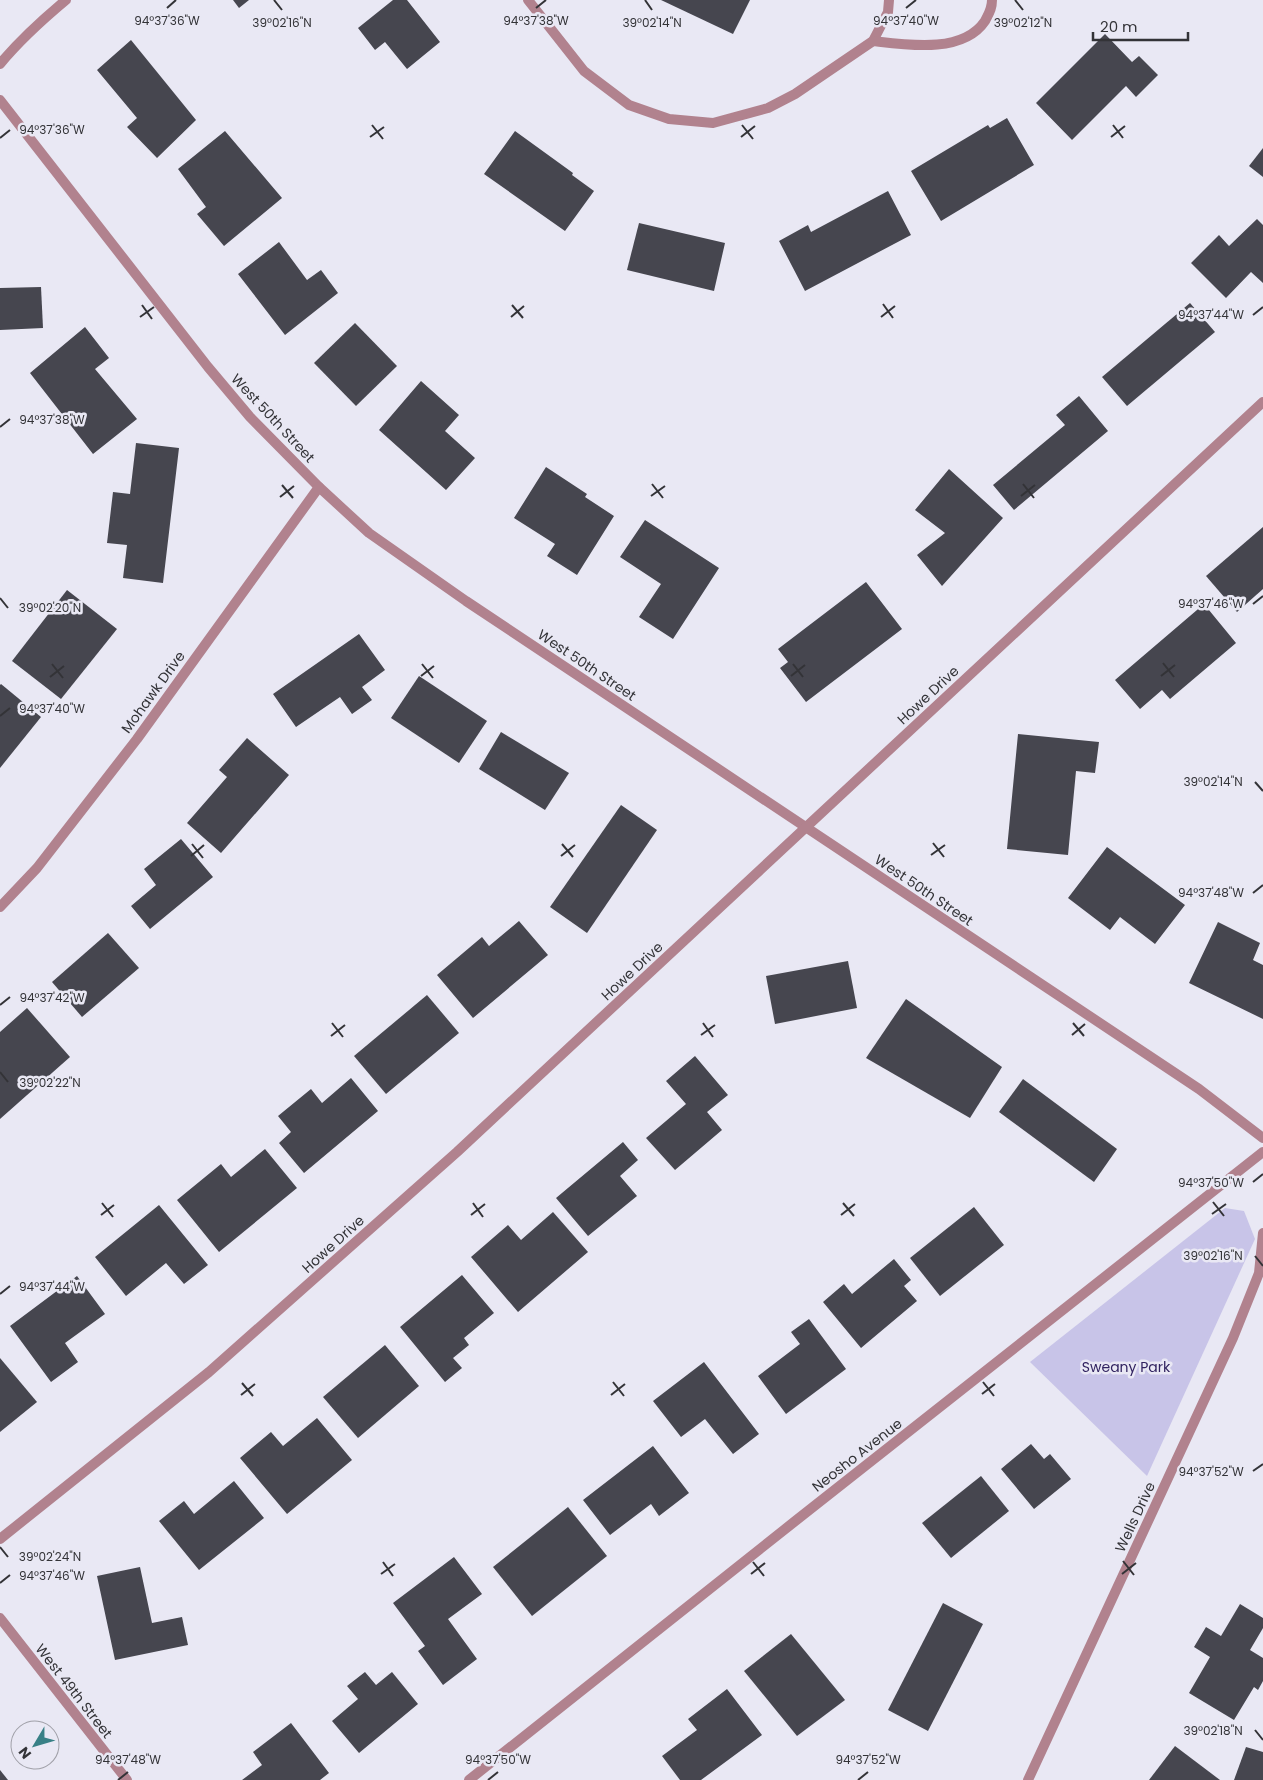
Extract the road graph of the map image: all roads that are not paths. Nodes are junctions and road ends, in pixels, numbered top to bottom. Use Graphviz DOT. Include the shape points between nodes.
graph roads {
  1 [pos="66,0"];
  2 [pos="528,0"];
  3 [pos="889,0"];
  4 [pos="992,0"];
  5 [pos="873,42"];
  6 [pos="0,64"];
  7 [pos="0,100"];
  8 [pos="1263,402"];
  9 [pos="319,487"];
  10 [pos="806,828"];
  11 [pos="0,906"];
  12 [pos="1263,1138"];
  13 [pos="1263,1152"];
  14 [pos="1263,1233"];
  15 [pos="0,1539"];
  16 [pos="0,1618"];
  17 [pos="127,1780"];
  18 [pos="469,1780"];
  19 [pos="1028,1780"];
  1 -- 6 [label="street" via="17,43"];
  2 -- 5 [label="street" via="584,71 629,105 669,119 713,123 768,108"];
  3 -- 5 [label="street" via="888,12"];
  4 -- 5 [label="street" via="992,9 979,30 960,40 937,46"];
  7 -- 9 [label="street, West 50th Street" via="208,367 250,417"];
  8 -- 10 [label="street, Howe Drive"];
  9 -- 10 [label="street, West 50th Street" via="369,533 393,550"];
  9 -- 11 [label="street, Mohawk Drive" via="137,738 37,868"];
  10 -- 12 [label="street, West 50th Street" via="1200,1089"];
  10 -- 15 [label="street, Howe Drive" via="457,1152 209,1372"];
  13 -- 18 [label="street, Neosho Avenue"];
  14 -- 19 [label="street, Wells Drive" via="1259,1273 1233,1338"];
  16 -- 17 [label="street, West 49th Street"];
}
